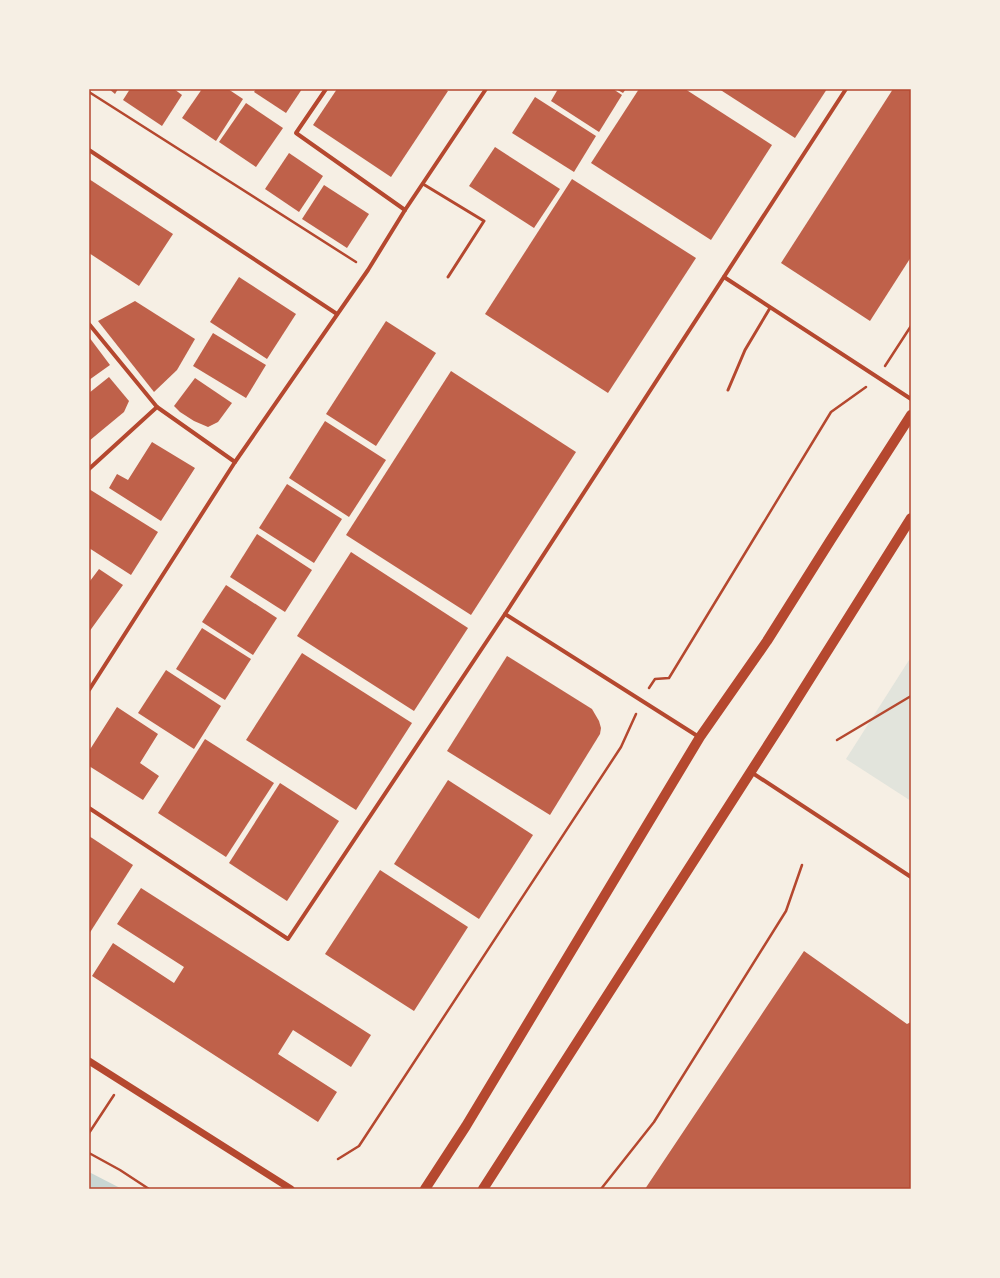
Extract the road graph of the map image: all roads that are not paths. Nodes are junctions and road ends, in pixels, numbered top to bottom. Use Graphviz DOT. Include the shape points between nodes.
graph roads {
  1 [pos="326,89"];
  2 [pos="486,89"];
  3 [pos="846,89"];
  4 [pos="89,150"];
  5 [pos="423,184"];
  6 [pos="405,210"];
  7 [pos="448,277"];
  8 [pos="724,277"];
  9 [pos="770,308"];
  10 [pos="337,314"];
  11 [pos="89,324"];
  12 [pos="728,390"];
  13 [pos="911,399"];
  14 [pos="157,407"];
  15 [pos="911,415"];
  16 [pos="236,462"];
  17 [pos="89,469"];
  18 [pos="911,518"];
  19 [pos="505,614"];
  20 [pos="89,690"];
  21 [pos="700,737"];
  22 [pos="750,771"];
  23 [pos="89,808"];
  24 [pos="911,877"];
  25 [pos="89,1061"];
  26 [pos="291,1189"];
  27 [pos="425,1189"];
  28 [pos="483,1189"];
  1 -- 6 [label="street" via="296,133"];
  2 -- 5 [label="street"];
  3 -- 8 [label="street"];
  4 -- 10 [label="street"];
  5 -- 6 [label="street"];
  5 -- 7 [label="lane" via="484,221"];
  6 -- 10 [label="street"];
  8 -- 9 [label="street"];
  8 -- 19 [label="street"];
  9 -- 12 [label="lane" via="745,350"];
  9 -- 13 [label="street"];
  10 -- 16 [label="street"];
  11 -- 14 [label="street"];
  14 -- 16 [label="street"];
  14 -- 17 [label="street"];
  15 -- 21 [label="main road" via="767,641"];
  16 -- 20 [label="street"];
  18 -- 22 [label="main road"];
  19 -- 21 [label="street"];
  19 -- 23 [label="street" via="288,939"];
  21 -- 27 [label="main road" via="466,1126"];
  22 -- 24 [label="street"];
  22 -- 28 [label="main road"];
  25 -- 26 [label="street"];
}
